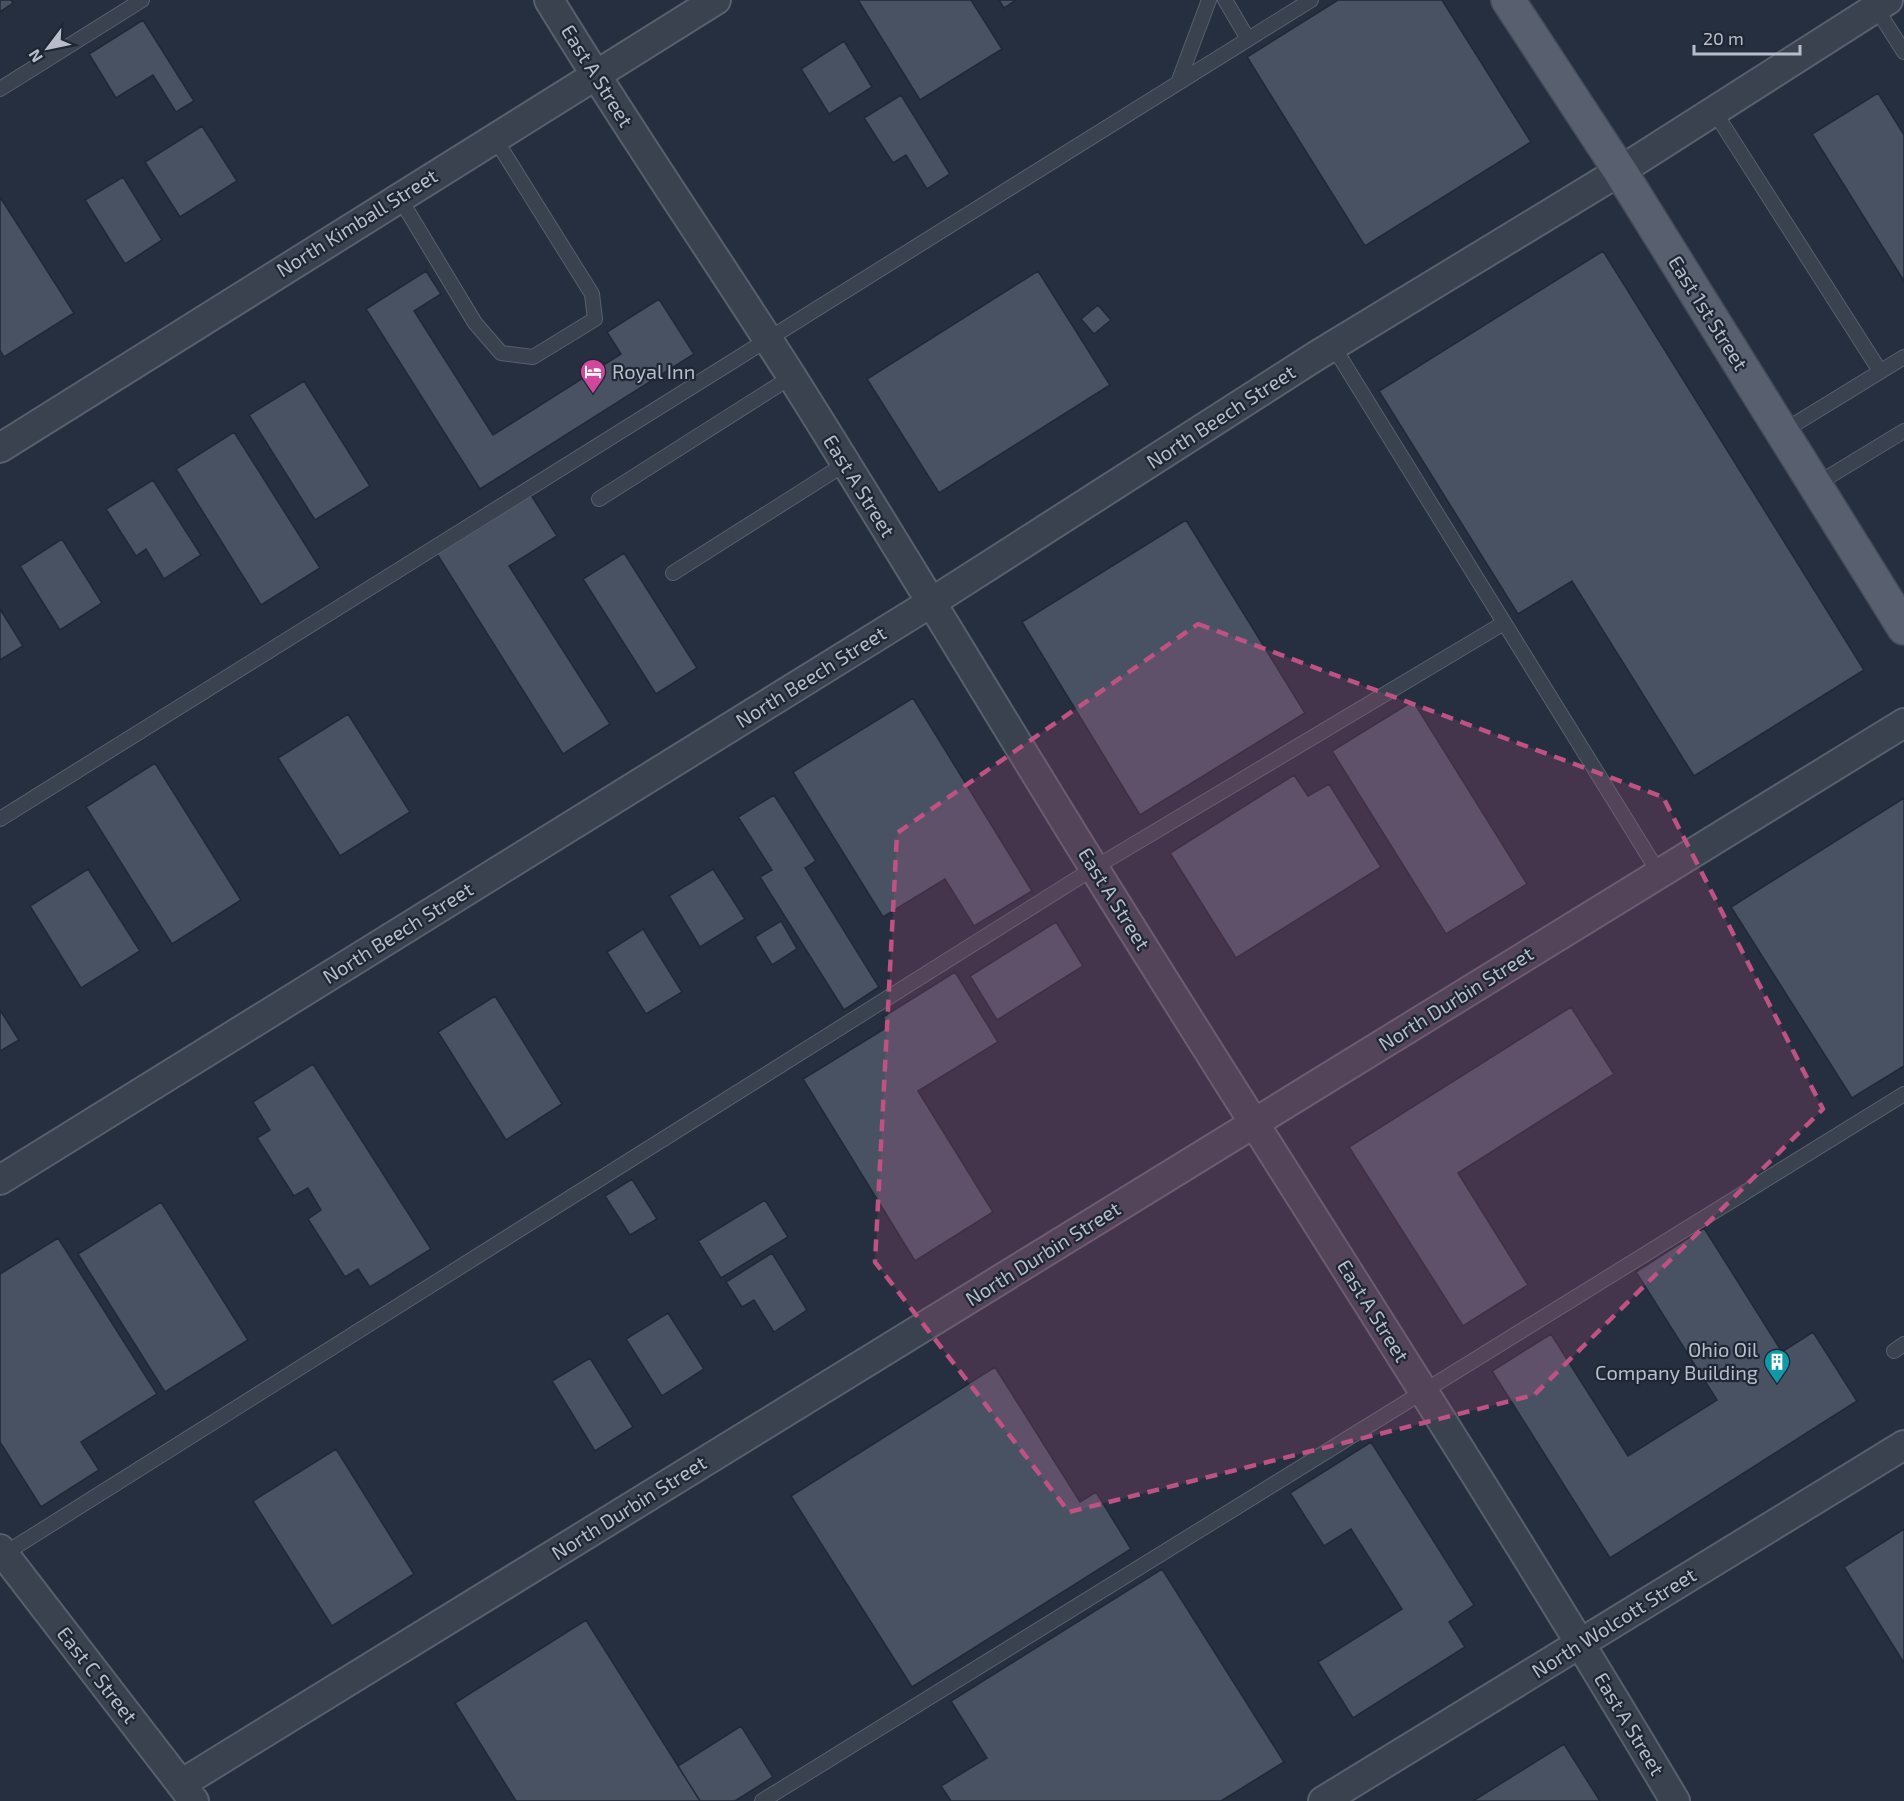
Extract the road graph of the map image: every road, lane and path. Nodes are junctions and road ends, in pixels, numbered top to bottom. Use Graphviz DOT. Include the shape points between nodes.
graph roads {
  1 [pos="142,0"];
  2 [pos="549,0"];
  3 [pos="716,0"];
  4 [pos="1209,0"];
  5 [pos="1225,0"];
  6 [pos="1311,0"];
  7 [pos="1508,0"];
  8 [pos="1882,4"];
  9 [pos="1248,39"];
  10 [pos="1904,52"];
  11 [pos="595,74"];
  12 [pos="1178,83"];
  13 [pos="0,89"];
  14 [pos="1714,111"];
  15 [pos="495,137"];
  16 [pos="1620,171"];
  17 [pos="399,197"];
  18 [pos="768,340"];
  19 [pos="1333,346"];
  20 [pos="1904,357"];
  21 [pos="1880,371"];
  22 [pos="791,377"];
  23 [pos="1904,431"];
  24 [pos="1782,432"];
  25 [pos="0,448"];
  26 [pos="845,464"];
  27 [pos="1815,485"];
  28 [pos="599,499"];
  29 [pos="673,573"];
  30 [pos="932,602"];
  31 [pos="1504,623"];
  32 [pos="1904,628"];
  33 [pos="1904,723"];
  34 [pos="0,819"];
  35 [pos="1094,868"];
  36 [pos="1659,873"];
  37 [pos="1904,1094"];
  38 [pos="1256,1123"];
  39 [pos="0,1180"];
  40 [pos="1423,1391"];
  41 [pos="1904,1445"];
  42 [pos="2,1552"];
  43 [pos="1581,1642"];
  44 [pos="188,1792"];
  45 [pos="762,1801"];
  46 [pos="1323,1801"];
  47 [pos="1675,1801"];
  1 -- 13 [label="lane"];
  2 -- 11 [label="street, East A Street"];
  3 -- 11 [label="street, North Kimball Street"];
  4 -- 12 [label="lane"];
  5 -- 9 [label="lane"];
  6 -- 9 [label="lane"];
  7 -- 16 [label="main road, East 1st Street"];
  8 -- 10 [label="lane"];
  8 -- 14 [label="street, North Beech Street"];
  9 -- 12 [label="lane"];
  11 -- 15 [label="street, North Kimball Street"];
  11 -- 18 [label="street, East A Street"];
  12 -- 18 [label="lane"];
  14 -- 16 [label="street, North Beech Street"];
  14 -- 21 [label="lane"];
  15 -- 17 [label="street, North Kimball Street"];
  15 -- 17 [label="lane" via="591,294 596,319 533,357 501,353 475,323"];
  16 -- 19 [label="street, North Beech Street"];
  16 -- 24 [label="main road, East 1st Street"];
  17 -- 25 [label="street, North Kimball Street"];
  18 -- 22 [label="street, East A Street"];
  18 -- 34 [label="lane"];
  19 -- 30 [label="street, North Beech Street"];
  19 -- 31 [label="lane"];
  20 -- 21 [label="lane"];
  21 -- 24 [label="lane"];
  22 -- 26 [label="street, East A Street"];
  22 -- 28 [label="lane"];
  23 -- 27 [label="lane"];
  24 -- 27 [label="main road, East 1st Street"];
  26 -- 29 [label="lane"];
  26 -- 30 [label="street, East A Street"];
  27 -- 32 [label="main road, East 1st Street"];
  30 -- 35 [label="street, East A Street"];
  30 -- 39 [label="street, North Beech Street"];
  31 -- 35 [label="lane"];
  31 -- 36 [label="lane"];
  33 -- 36 [label="street, North Durbin Street"];
  35 -- 38 [label="street, East A Street"];
  35 -- 42 [label="lane"];
  36 -- 38 [label="street, North Durbin Street"];
  37 -- 40 [label="lane"];
  38 -- 40 [label="street, East A Street"];
  38 -- 44 [label="street, North Durbin Street"];
  40 -- 43 [label="street, East A Street"];
  40 -- 45 [label="lane"];
  41 -- 43 [label="street, North Wolcott Street"];
  42 -- 44 [label="street, East C Street"];
  43 -- 46 [label="street, North Wolcott Street"];
  43 -- 47 [label="street, East A Street"];
}
